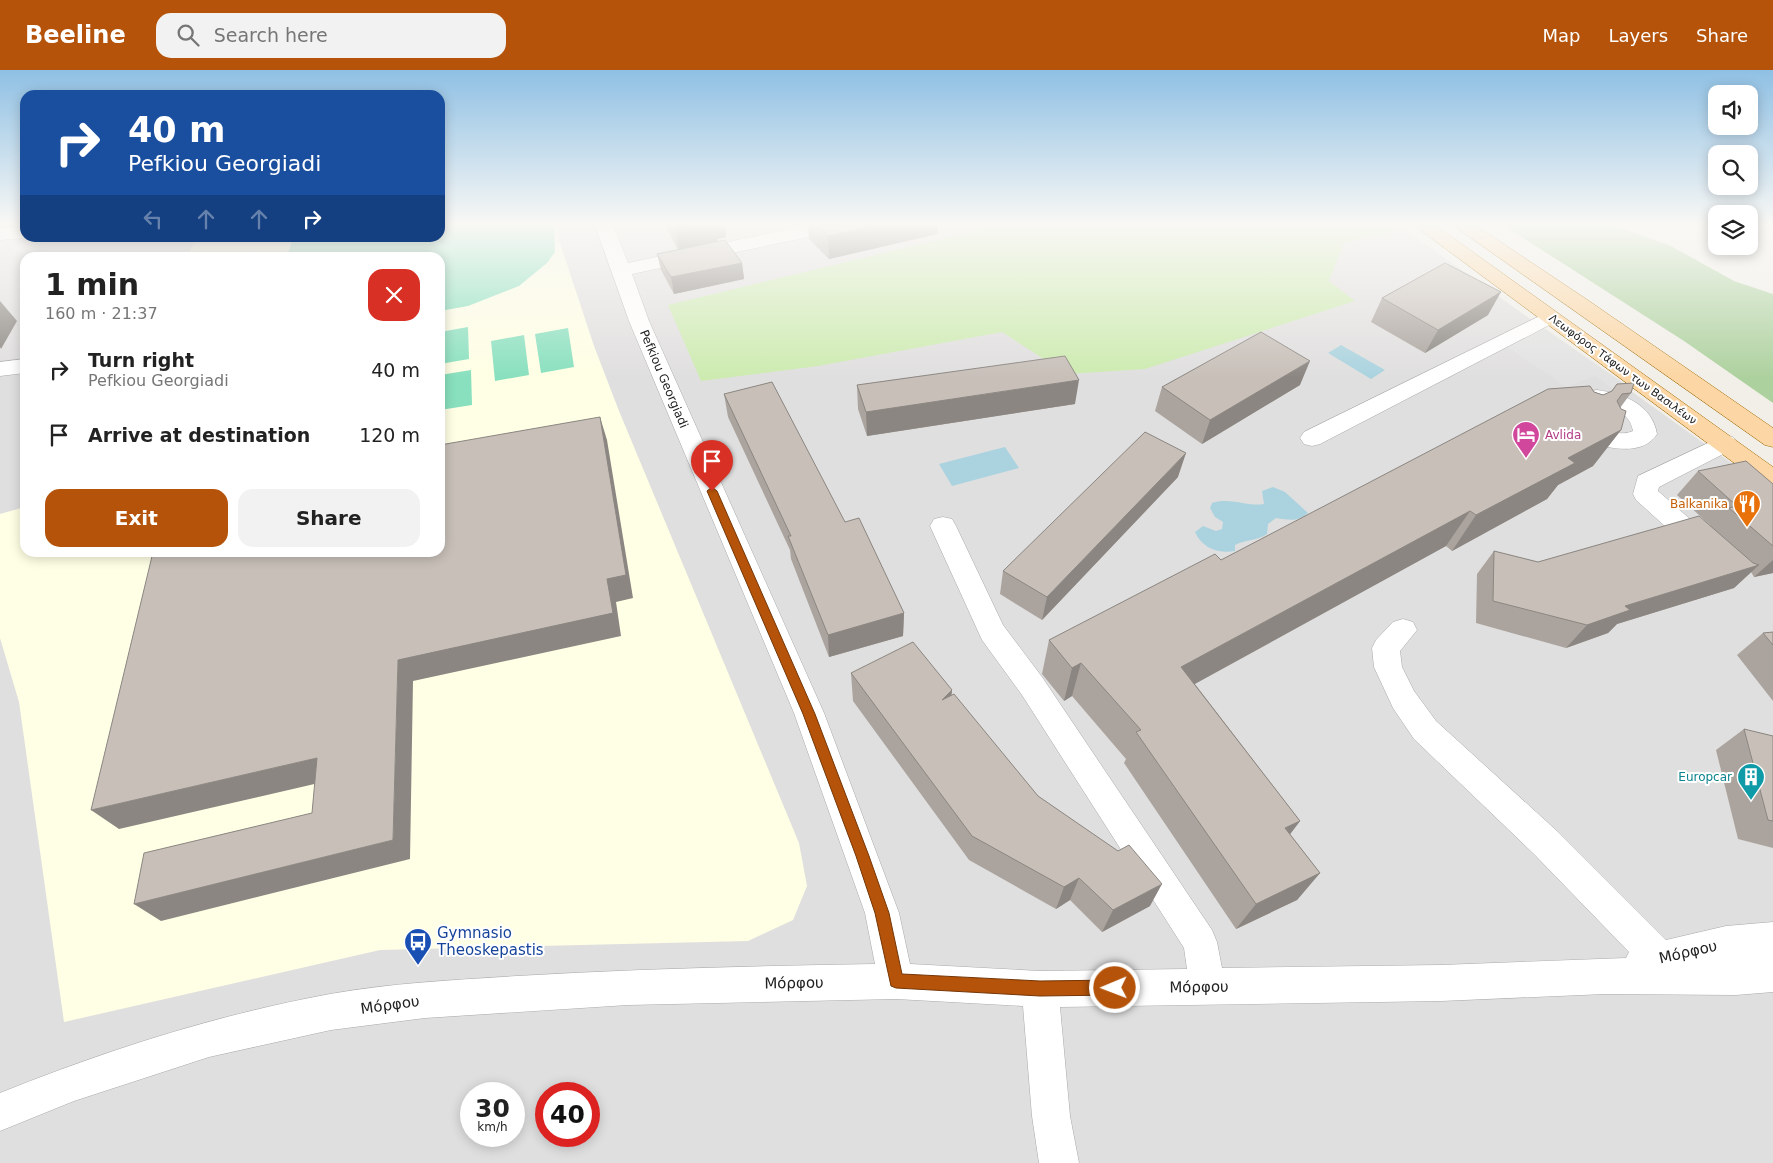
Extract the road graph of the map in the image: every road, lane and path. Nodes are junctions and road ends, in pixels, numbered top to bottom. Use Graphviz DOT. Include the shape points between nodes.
graph roads {
  1 [pos="622,276"];
  2 [pos="1493,276"];
  3 [pos="1539,276"];
  4 [pos="1550,317"];
  5 [pos="20,367"];
  6 [pos="0,370"];
  7 [pos="1651,390"];
  8 [pos="1620,404"];
  9 [pos="1572,412"];
  10 [pos="1312,438"];
  11 [pos="1602,438"];
  12 [pos="1773,439"];
  13 [pos="1725,444"];
  14 [pos="1773,478"];
  15 [pos="943,526"];
  16 [pos="1725,565"];
  17 [pos="1404,630"];
  18 [pos="1773,939"];
  19 [pos="1659,958"];
  20 [pos="1773,974"];
  21 [pos="1605,976"];
  22 [pos="896,981"];
  23 [pos="1208,987"];
  24 [pos="1040,989"];
  25 [pos="0,1112"];
  26 [pos="1059,1163"];
  1 -- 22 [label="street, Pefkiou Georgiadi" via="809,714 882,913"];
  2 -- 4 [label="main road, Λεωφόρος Τάφων των Βασιλέων"];
  3 -- 12 [label="main road"];
  4 -- 7 [label="main road, Λεωφόρος Τάφων των Βασιλέων"];
  4 -- 10 [label="street"];
  5 -- 6 [label="street"];
  7 -- 8 [label="street"];
  7 -- 13 [label="main road, Λεωφόρος Τάφων των Βασιλέων"];
  8 -- 9 [label="street" via="1590,397 1573,405"];
  8 -- 11 [label="street" via="1641,417 1646,426 1645,434 1628,442"];
  13 -- 14 [label="main road, Λεωφόρος Τάφων των Βασιλέων"];
  13 -- 16 [label="street" via="1647,482 1645,494"];
  15 -- 23 [label="street" via="992,632 1032,686 1200,942"];
  17 -- 19 [label="street" via="1386,648 1388,666 1403,699 1426,730 1546,843"];
  18 -- 19 [label="street, Μόρφου" via="1726,943"];
  19 -- 21 [label="street, Μόρφου"];
  20 -- 21 [label="street, Μόρφου"];
  21 -- 23 [label="street, Μόρφου"];
  22 -- 24 [label="street, Μόρφου"];
  22 -- 25 [label="street, Μόρφου" via="628,987 425,1000 331,1012 209,1039 74,1082"];
  23 -- 24 [label="street, Μόρφου"];
  24 -- 26 [label="street" via="1051,1116"];
}
